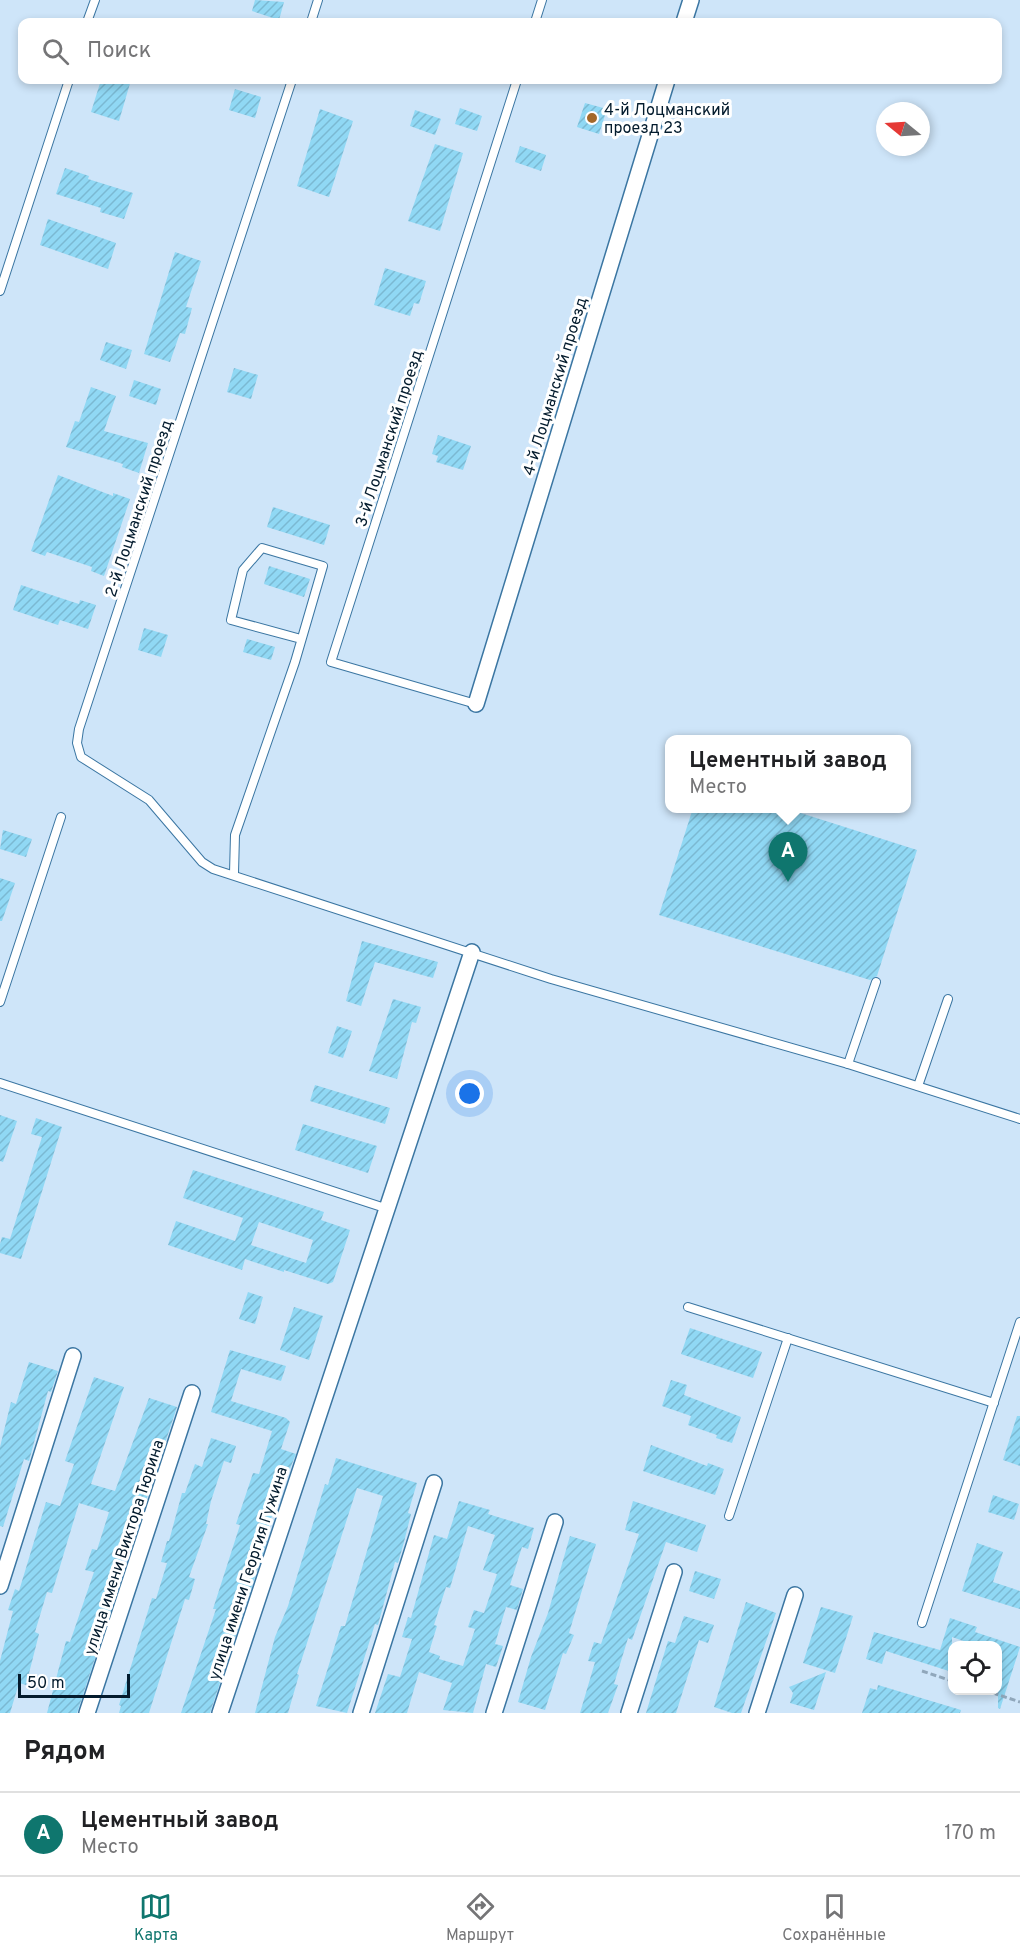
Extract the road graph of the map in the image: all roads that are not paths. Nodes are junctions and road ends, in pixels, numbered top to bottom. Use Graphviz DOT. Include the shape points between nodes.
graph roads {
  1 [pos="95,0"];
  2 [pos="318,0"];
  3 [pos="542,0"];
  4 [pos="691,0"];
  5 [pos="88,18"];
  6 [pos="311,18"];
  7 [pos="536,18"];
  8 [pos="685,18"];
  9 [pos="68,84"];
  10 [pos="291,84"];
  11 [pos="516,84"];
  12 [pos="666,84"];
  13 [pos="0,291"];
  14 [pos="301,639"];
  15 [pos="476,704"];
  16 [pos="61,817"];
  17 [pos="234,873"];
  18 [pos="472,952"];
  19 [pos="876,982"];
  20 [pos="948,999"];
  21 [pos="0,1002"];
  22 [pos="848,1064"];
  23 [pos="0,1083"];
  24 [pos="918,1086"];
  25 [pos="1020,1119"];
  26 [pos="388,1209"];
  27 [pos="688,1307"];
  28 [pos="1020,1322"];
  29 [pos="788,1338"];
  30 [pos="73,1356"];
  31 [pos="192,1393"];
  32 [pos="994,1403"];
  33 [pos="434,1483"];
  34 [pos="729,1516"];
  35 [pos="555,1522"];
  36 [pos="674,1572"];
  37 [pos="0,1586"];
  38 [pos="795,1595"];
  39 [pos="922,1623"];
  40 [pos="87,1713"];
  41 [pos="220,1713"];
  42 [pos="361,1713"];
  43 [pos="494,1713"];
  44 [pos="629,1713"];
  45 [pos="757,1713"];
  1 -- 5 [label="lane"];
  2 -- 6 [label="lane"];
  3 -- 7 [label="lane"];
  4 -- 8 [label="street"];
  9 -- 13 [label="lane"];
  10 -- 17 [label="lane, 2-й Лоцманский проезд" via="76,744 81,757 92,766 149,800 204,864"];
  11 -- 15 [label="lane, 3-й Лоцманский проезд" via="331,662"];
  12 -- 15 [label="street, 4-й Лоцманский проезд"];
  14 -- 14 [label="lane" via="323,566 262,548 243,570 231,620"];
  14 -- 17 [label="lane" via="235,835"];
  16 -- 21 [label="lane"];
  17 -- 18 [label="lane"];
  18 -- 22 [label="lane" via="551,979"];
  18 -- 26 [label="street, улица имени Георгия Гужина"];
  19 -- 22 [label="lane"];
  20 -- 24 [label="lane"];
  22 -- 24 [label="lane"];
  23 -- 26 [label="lane"];
  24 -- 25 [label="lane"];
  26 -- 41 [label="street, улица имени Георгия Гужина"];
  27 -- 29 [label="lane"];
  28 -- 32 [label="lane"];
  29 -- 32 [label="lane"];
  29 -- 34 [label="lane"];
  30 -- 37 [label="street"];
  31 -- 40 [label="street, улица имени Виктора Тюрина"];
  32 -- 39 [label="lane"];
  33 -- 42 [label="street"];
  35 -- 43 [label="street"];
  36 -- 44 [label="street"];
  38 -- 45 [label="street"];
}
